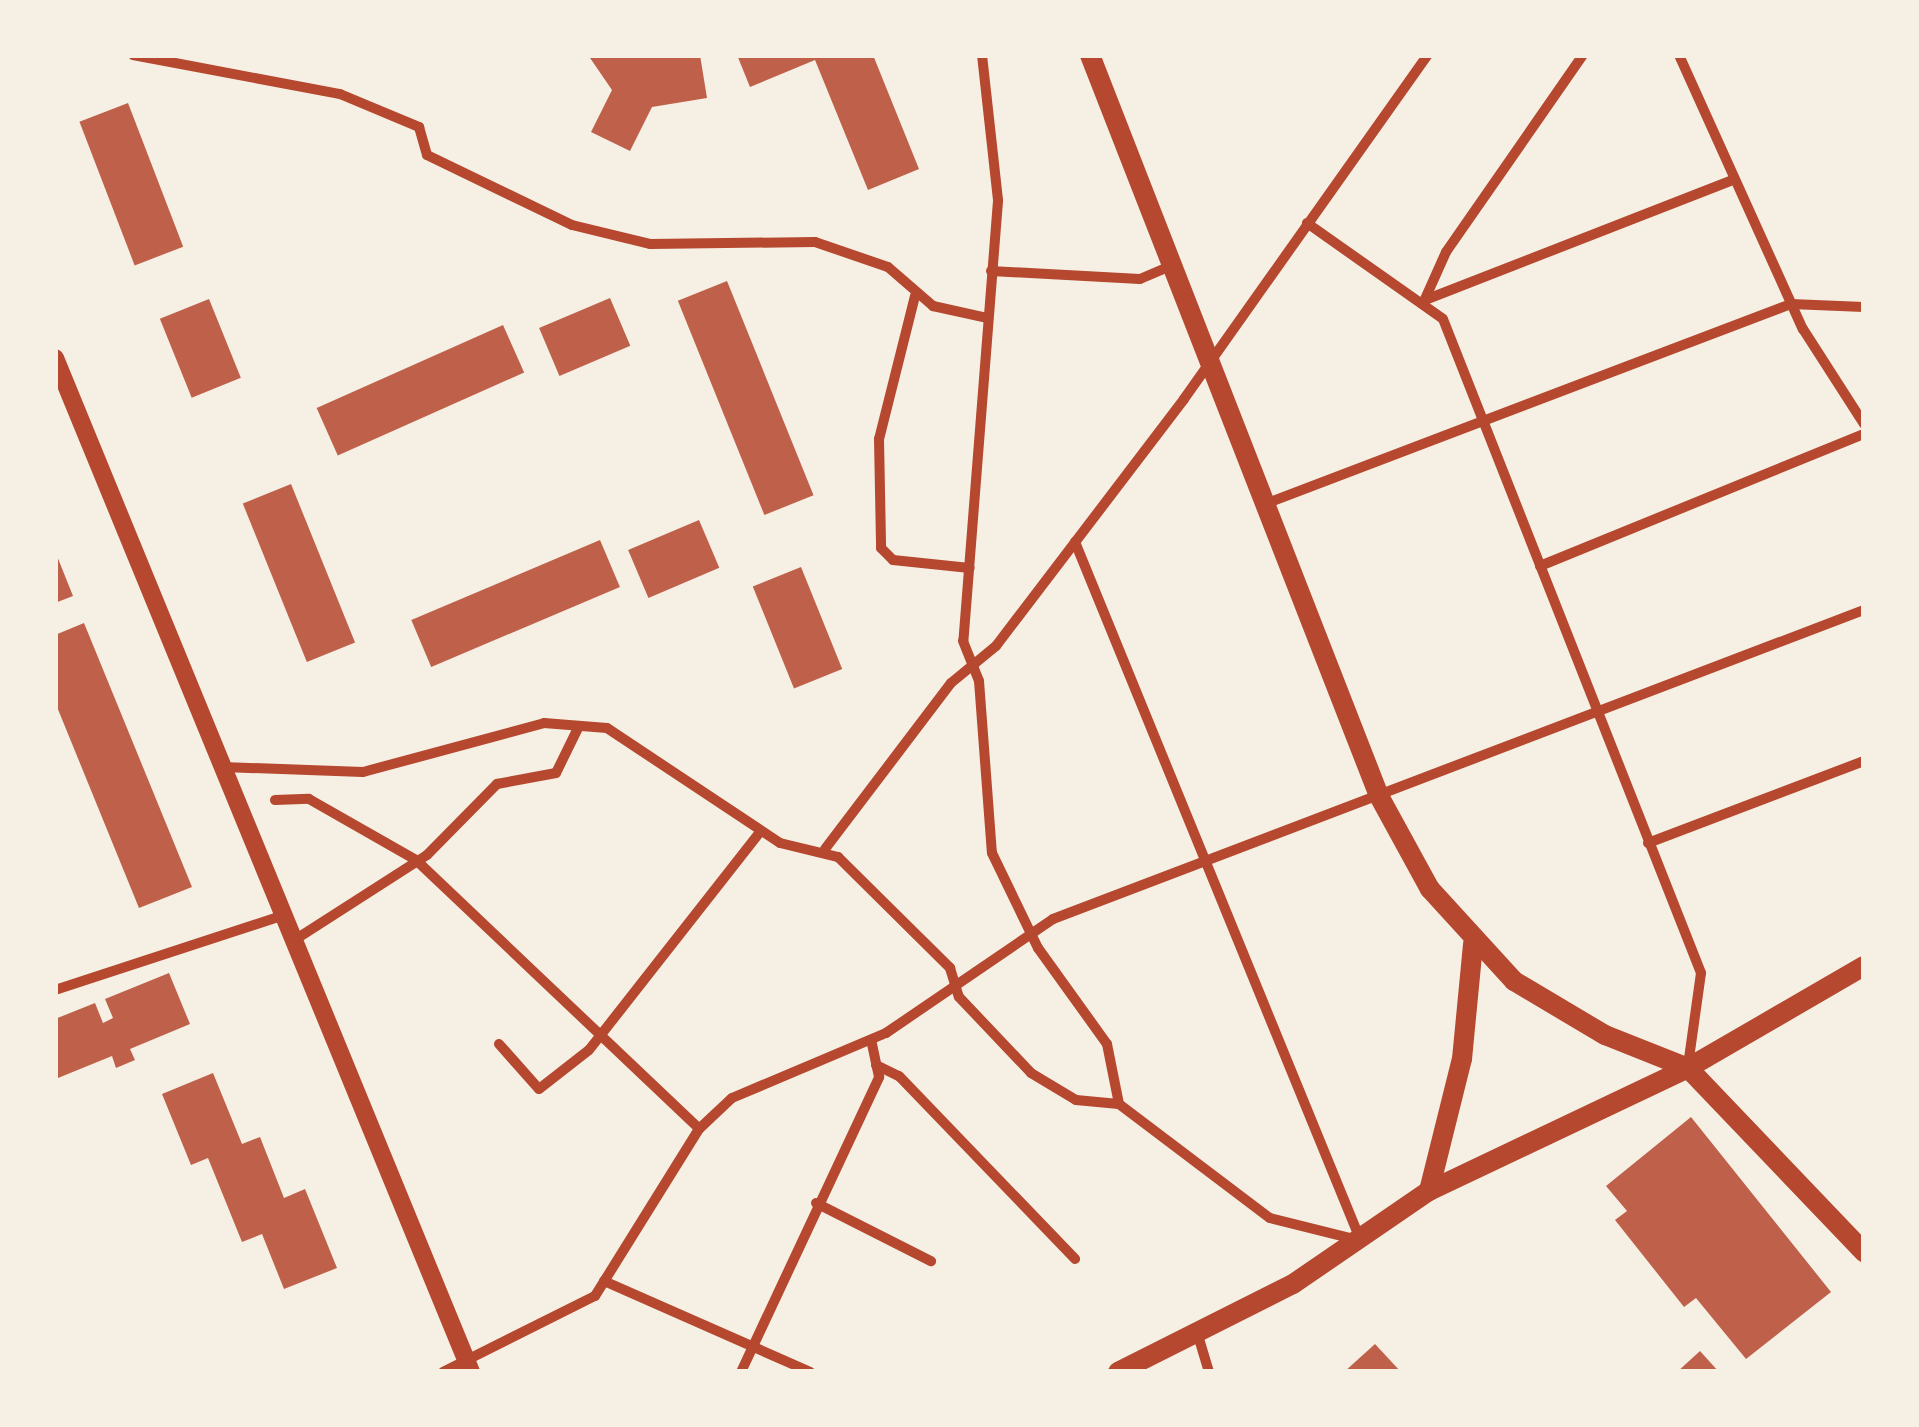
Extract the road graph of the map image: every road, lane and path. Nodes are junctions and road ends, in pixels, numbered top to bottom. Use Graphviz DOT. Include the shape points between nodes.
graph roads {
  1 [pos="134,55"];
  2 [pos="982,55"];
  3 [pos="1090,55"];
  4 [pos="1428,55"];
  5 [pos="1583,55"];
  6 [pos="1679,55"];
  7 [pos="143,56"];
  8 [pos="1733,180"];
  9 [pos="1307,223"];
  10 [pos="1174,265"];
  11 [pos="991,271"];
  12 [pos="915,296"];
  13 [pos="1424,300"];
  14 [pos="1791,304"];
  15 [pos="1864,307"];
  16 [pos="987,318"];
  17 [pos="1211,355"];
  18 [pos="55,358"];
  19 [pos="1481,417"];
  20 [pos="1864,424"];
  21 [pos="1864,434"];
  22 [pos="1270,502"];
  23 [pos="1075,542"];
  24 [pos="1540,566"];
  25 [pos="970,568"];
  26 [pos="1864,610"];
  27 [pos="973,664"];
  28 [pos="1596,713"];
  29 [pos="579,726"];
  30 [pos="1864,761"];
  31 [pos="221,767"];
  32 [pos="1379,796"];
  33 [pos="275,800"];
  34 [pos="761,831"];
  35 [pos="1648,843"];
  36 [pos="825,848"];
  37 [pos="416,860"];
  38 [pos="1208,862"];
  39 [pos="281,916"];
  40 [pos="1030,933"];
  41 [pos="292,942"];
  42 [pos="1473,944"];
  43 [pos="1864,966"];
  44 [pos="955,983"];
  45 [pos="55,990"];
  46 [pos="603,1038"];
  47 [pos="871,1040"];
  48 [pos="499,1044"];
  49 [pos="876,1065"];
  50 [pos="1688,1068"];
  51 [pos="1120,1104"];
  52 [pos="700,1128"];
  53 [pos="1429,1191"];
  54 [pos="816,1203"];
  55 [pos="1360,1240"];
  56 [pos="1864,1252"];
  57 [pos="1074,1259"];
  58 [pos="930,1260"];
  59 [pos="604,1281"];
  60 [pos="1197,1332"];
  61 [pos="751,1343"];
  62 [pos="468,1366"];
  63 [pos="443,1372"];
  64 [pos="742,1372"];
  65 [pos="810,1372"];
  66 [pos="1118,1372"];
  67 [pos="1209,1372"];
  1 -- 7 [label="street"];
  2 -- 11 [label="street" via="998,201"];
  3 -- 10 [label="main road"];
  4 -- 9 [label="street"];
  5 -- 13 [label="street" via="1446,252"];
  6 -- 8 [label="street"];
  7 -- 12 [label="street" via="340,94 419,128 428,155 572,225 650,244 815,242 888,267"];
  8 -- 13 [label="street"];
  8 -- 14 [label="street"];
  9 -- 13 [label="street"];
  9 -- 17 [label="street"];
  10 -- 11 [label="street" via="1140,279"];
  10 -- 17 [label="main road"];
  11 -- 16 [label="street"];
  12 -- 16 [label="street"];
  12 -- 25 [label="street" via="879,438 881,548 892,560"];
  13 -- 19 [label="street" via="1443,319"];
  14 -- 15 [label="street"];
  14 -- 19 [label="street"];
  14 -- 20 [label="street"];
  16 -- 25 [label="street"];
  17 -- 22 [label="main road"];
  17 -- 23 [label="street"];
  18 -- 31 [label="street"];
  19 -- 22 [label="street"];
  19 -- 24 [label="street"];
  21 -- 24 [label="street"];
  22 -- 32 [label="main road"];
  23 -- 27 [label="street"];
  23 -- 38 [label="street"];
  24 -- 28 [label="street"];
  25 -- 27 [label="street" via="963,641"];
  26 -- 28 [label="street"];
  27 -- 36 [label="street"];
  27 -- 40 [label="street" via="992,853"];
  28 -- 32 [label="street"];
  28 -- 35 [label="street"];
  29 -- 31 [label="street" via="544,723 363,772"];
  29 -- 34 [label="street" via="607,728"];
  29 -- 37 [label="street" via="556,773 497,784"];
  30 -- 35 [label="street"];
  31 -- 39 [label="street"];
  32 -- 38 [label="street"];
  32 -- 42 [label="main road"];
  33 -- 37 [label="street" via="308,799"];
  34 -- 36 [label="street" via="812,853"];
  34 -- 46 [label="street"];
  35 -- 50 [label="street" via="1701,973"];
  36 -- 44 [label="street" via="886,897"];
  37 -- 41 [label="street"];
  37 -- 46 [label="street"];
  38 -- 40 [label="street"];
  38 -- 55 [label="street"];
  39 -- 41 [label="street"];
  39 -- 45 [label="street"];
  40 -- 44 [label="street"];
  40 -- 51 [label="street" via="1108,1044"];
  41 -- 62 [label="street"];
  42 -- 50 [label="main road" via="1514,982 1605,1035"];
  42 -- 53 [label="main road" via="1462,1058"];
  43 -- 50 [label="main road"];
  44 -- 47 [label="street"];
  44 -- 51 [label="street" via="1030,1073 1076,1100"];
  46 -- 48 [label="street" via="539,1089"];
  46 -- 52 [label="street"];
  47 -- 49 [label="street"];
  47 -- 52 [label="street" via="732,1098"];
  49 -- 54 [label="street" via="878,1077"];
  49 -- 57 [label="street" via="899,1076"];
  50 -- 53 [label="main road"];
  50 -- 56 [label="main road"];
  51 -- 55 [label="street" via="1270,1218"];
  52 -- 59 [label="street"];
  53 -- 55 [label="main road"];
  54 -- 58 [label="street"];
  54 -- 61 [label="street"];
  55 -- 60 [label="main road"];
  59 -- 61 [label="street"];
  59 -- 62 [label="street" via="595,1296"];
  60 -- 66 [label="main road"];
  60 -- 67 [label="street"];
  61 -- 64 [label="street"];
  61 -- 65 [label="street"];
  62 -- 63 [label="street"];
}
